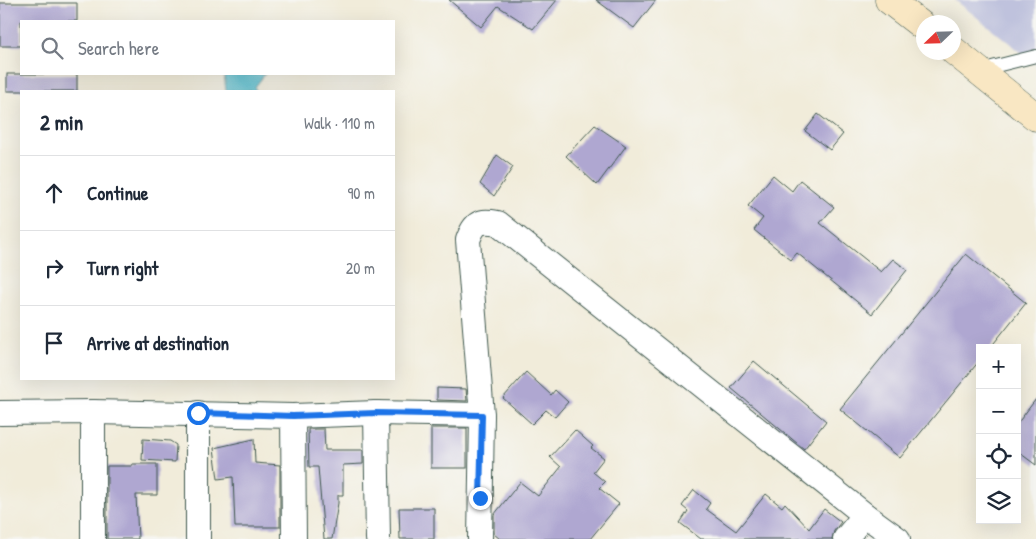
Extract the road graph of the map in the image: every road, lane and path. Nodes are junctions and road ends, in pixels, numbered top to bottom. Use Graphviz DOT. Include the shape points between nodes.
graph roads {
  1 [pos="890,0"];
  2 [pos="916,21"];
  3 [pos="1036,56"];
  4 [pos="961,57"];
  5 [pos="978,70"];
  6 [pos="1036,117"];
  7 [pos="92,412"];
  8 [pos="0,413"];
  9 [pos="198,413"];
  10 [pos="376,413"];
  11 [pos="482,415"];
  12 [pos="293,416"];
  13 [pos="865,515"];
  14 [pos="93,539"];
  15 [pos="198,539"];
  16 [pos="294,539"];
  17 [pos="378,539"];
  18 [pos="480,539"];
  19 [pos="845,539"];
  20 [pos="898,539"];
  1 -- 2 [label="main road"];
  3 -- 5 [label="lane"];
  4 -- 5 [label="main road"];
  5 -- 6 [label="main road"];
  7 -- 8 [label="street"];
  7 -- 9 [label="street"];
  7 -- 14 [label="street"];
  9 -- 12 [label="street"];
  9 -- 15 [label="street"];
  10 -- 11 [label="street"];
  10 -- 12 [label="street"];
  10 -- 17 [label="street"];
  11 -- 13 [label="street" via="468,240 473,227 485,221 498,223"];
  11 -- 18 [label="street"];
  12 -- 16 [label="street"];
  13 -- 19 [label="street"];
  13 -- 20 [label="street"];
}
